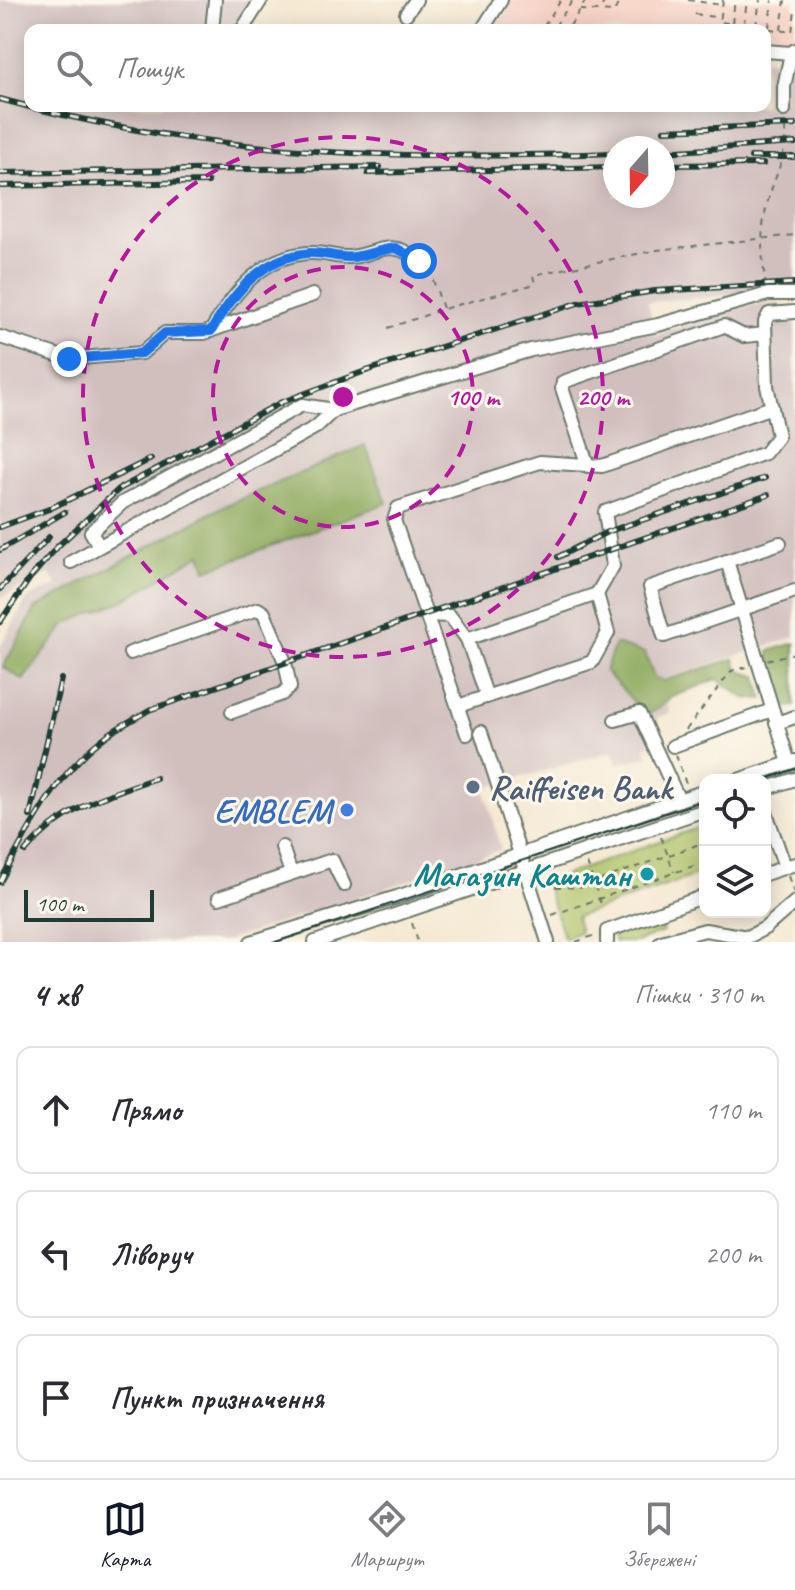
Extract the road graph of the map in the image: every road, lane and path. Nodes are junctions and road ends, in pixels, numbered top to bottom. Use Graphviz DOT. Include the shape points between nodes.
graph roads {
  1 [pos="215,0"];
  2 [pos="261,0"];
  3 [pos="416,0"];
  4 [pos="501,0"];
  5 [pos="561,0"];
  6 [pos="573,0"];
  7 [pos="586,0"];
  8 [pos="605,0"];
  9 [pos="620,0"];
  10 [pos="688,0"];
  11 [pos="723,0"];
  12 [pos="735,0"];
  13 [pos="747,0"];
  14 [pos="760,0"];
  15 [pos="772,0"];
  16 [pos="785,0"];
  17 [pos="722,5"];
  18 [pos="602,6"];
  19 [pos="580,10"];
  20 [pos="795,11"];
  21 [pos="406,14"];
  22 [pos="695,14"];
  23 [pos="720,18"];
  24 [pos="213,24"];
  25 [pos="246,24"];
  26 [pos="486,24"];
  27 [pos="545,24"];
  28 [pos="556,24"];
  29 [pos="571,24"];
  30 [pos="732,24"];
  31 [pos="744,24"];
  32 [pos="756,24"];
  33 [pos="769,24"];
  34 [pos="771,29"];
  35 [pos="781,30"];
  36 [pos="771,51"];
  37 [pos="793,52"];
  38 [pos="785,117"];
  39 [pos="795,235"];
  40 [pos="762,238"];
  41 [pos="409,254"];
  42 [pos="768,294"];
  43 [pos="795,294"];
  44 [pos="313,295"];
  45 [pos="443,309"];
  46 [pos="795,312"];
  47 [pos="388,328"];
  48 [pos="211,331"];
  49 [pos="765,334"];
  50 [pos="0,337"];
  51 [pos="772,407"];
  52 [pos="334,410"];
  53 [pos="588,466"];
  54 [pos="780,543"];
  55 [pos="99,546"];
  56 [pos="727,561"];
  57 [pos="71,562"];
  58 [pos="795,591"];
  59 [pos="597,594"];
  60 [pos="426,615"];
  61 [pos="467,639"];
  62 [pos="130,653"];
  63 [pos="795,653"];
  64 [pos="487,697"];
  65 [pos="458,706"];
  66 [pos="232,712"];
  67 [pos="774,717"];
  68 [pos="795,717"];
  69 [pos="615,720"];
  70 [pos="481,732"];
  71 [pos="467,734"];
  72 [pos="673,746"];
  73 [pos="792,762"];
  74 [pos="756,774"];
  75 [pos="795,779"];
  76 [pos="771,787"];
  77 [pos="687,788"];
  78 [pos="699,793"];
  79 [pos="679,800"];
  80 [pos="699,817"];
  81 [pos="771,823"];
  82 [pos="661,837"];
  83 [pos="699,844"];
  84 [pos="282,847"];
  85 [pos="668,855"];
  86 [pos="520,856"];
  87 [pos="587,863"];
  88 [pos="699,864"];
  89 [pos="790,865"];
  90 [pos="525,871"];
  91 [pos="771,872"];
  92 [pos="291,873"];
  93 [pos="675,873"];
  94 [pos="593,883"];
  95 [pos="344,885"];
  96 [pos="543,886"];
  97 [pos="795,894"];
  98 [pos="219,898"];
  99 [pos="599,899"];
  100 [pos="699,899"];
  101 [pos="795,902"];
  102 [pos="602,908"];
  103 [pos="552,915"];
  104 [pos="412,923"];
  105 [pos="607,937"];
  106 [pos="682,939"];
  107 [pos="729,939"];
  108 [pos="251,942"];
  109 [pos="315,942"];
  110 [pos="418,942"];
  111 [pos="548,942"];
  112 [pos="576,942"];
  113 [pos="661,942"];
  1 -- 24 [label="street"];
  2 -- 25 [label="street"];
  3 -- 21 [label="street"];
  4 -- 26 [label="street"];
  5 -- 27 [label="path"];
  6 -- 28 [label="path"];
  7 -- 19 [label="path"];
  8 -- 18 [label="path"];
  9 -- 19 [label="path" via="614,12"];
  10 -- 17 [label="path"];
  11 -- 17 [label="path"];
  12 -- 30 [label="path"];
  13 -- 31 [label="path"];
  14 -- 32 [label="path"];
  15 -- 33 [label="path"];
  16 -- 35 [label="path"];
  17 -- 23 [label="path"];
  19 -- 29 [label="path"];
  20 -- 35 [label="path" via="792,32"];
  22 -- 23 [label="path"];
  23 -- 30 [label="path"];
  34 -- 35 [label="path"];
  36 -- 37 [label="street"];
  37 -- 38 [label="street" via="784,87"];
  38 -- 40 [label="path" via="786,154 767,203"];
  39 -- 40 [label="path"];
  40 -- 42 [label="path"];
  40 -- 45 [label="path" via="657,250 533,275 535,284"];
  41 -- 45 [label="path" via="433,280"];
  41 -- 48 [label="street" via="396,248 352,257 312,253 271,263 240,288"];
  42 -- 43 [label="street"];
  42 -- 52 [label="street" via="658,325 531,350"];
  44 -- 48 [label="street"];
  45 -- 47 [label="path"];
  46 -- 49 [label="street" via="769,314"];
  48 -- 50 [label="street" via="165,333 142,353 69,359"];
  49 -- 51 [label="street"];
  49 -- 53 [label="street" via="744,336 724,326 563,382"];
  51 -- 53 [label="street" via="602,466"];
  51 -- 59 [label="street" via="778,436 765,453 605,512 613,566"];
  52 -- 55 [label="street" via="316,427"];
  52 -- 55 [label="street" via="302,405 122,503 91,532"];
  53 -- 60 [label="street" via="540,462 398,508 394,520"];
  54 -- 56 [label="street"];
  55 -- 57 [label="street"];
  56 -- 58 [label="street" via="650,587 664,636"];
  56 -- 67 [label="street"];
  59 -- 61 [label="street"];
  59 -- 64 [label="street" via="608,633 592,662"];
  60 -- 61 [label="street" via="450,616"];
  60 -- 65 [label="street"];
  61 -- 64 [label="street"];
  62 -- 66 [label="street" via="258,609 285,662 290,687"];
  63 -- 72 [label="path" via="731,671"];
  64 -- 65 [label="street"];
  65 -- 71 [label="street"];
  67 -- 68 [label="street"];
  67 -- 72 [label="street"];
  67 -- 73 [label="street"];
  69 -- 79 [label="street" via="639,713"];
  70 -- 86 [label="street"];
  72 -- 77 [label="path"];
  73 -- 74 [label="street"];
  75 -- 76 [label="street"];
  78 -- 79 [label="street"];
  79 -- 86 [label="street"];
  80 -- 90 [label="street"];
  81 -- 89 [label="street"];
  82 -- 85 [label="path"];
  83 -- 85 [label="path"];
  84 -- 92 [label="street"];
  85 -- 93 [label="path"];
  85 -- 94 [label="path"];
  86 -- 90 [label="street"];
  86 -- 108 [label="street"];
  87 -- 94 [label="path"];
  88 -- 93 [label="path"];
  89 -- 91 [label="street"];
  89 -- 97 [label="path"];
  90 -- 109 [label="street"];
  90 -- 111 [label="street"];
  92 -- 95 [label="street" via="332,860"];
  92 -- 98 [label="street"];
  93 -- 99 [label="path"];
  94 -- 96 [label="path" via="574,889"];
  94 -- 99 [label="path"];
  99 -- 102 [label="path"];
  99 -- 103 [label="path"];
  100 -- 105 [label="street"];
  101 -- 107 [label="street" via="748,937"];
  104 -- 110 [label="path"];
  105 -- 112 [label="path"];
  106 -- 107 [label="street" via="705,930"];
  106 -- 113 [label="street"];
}
